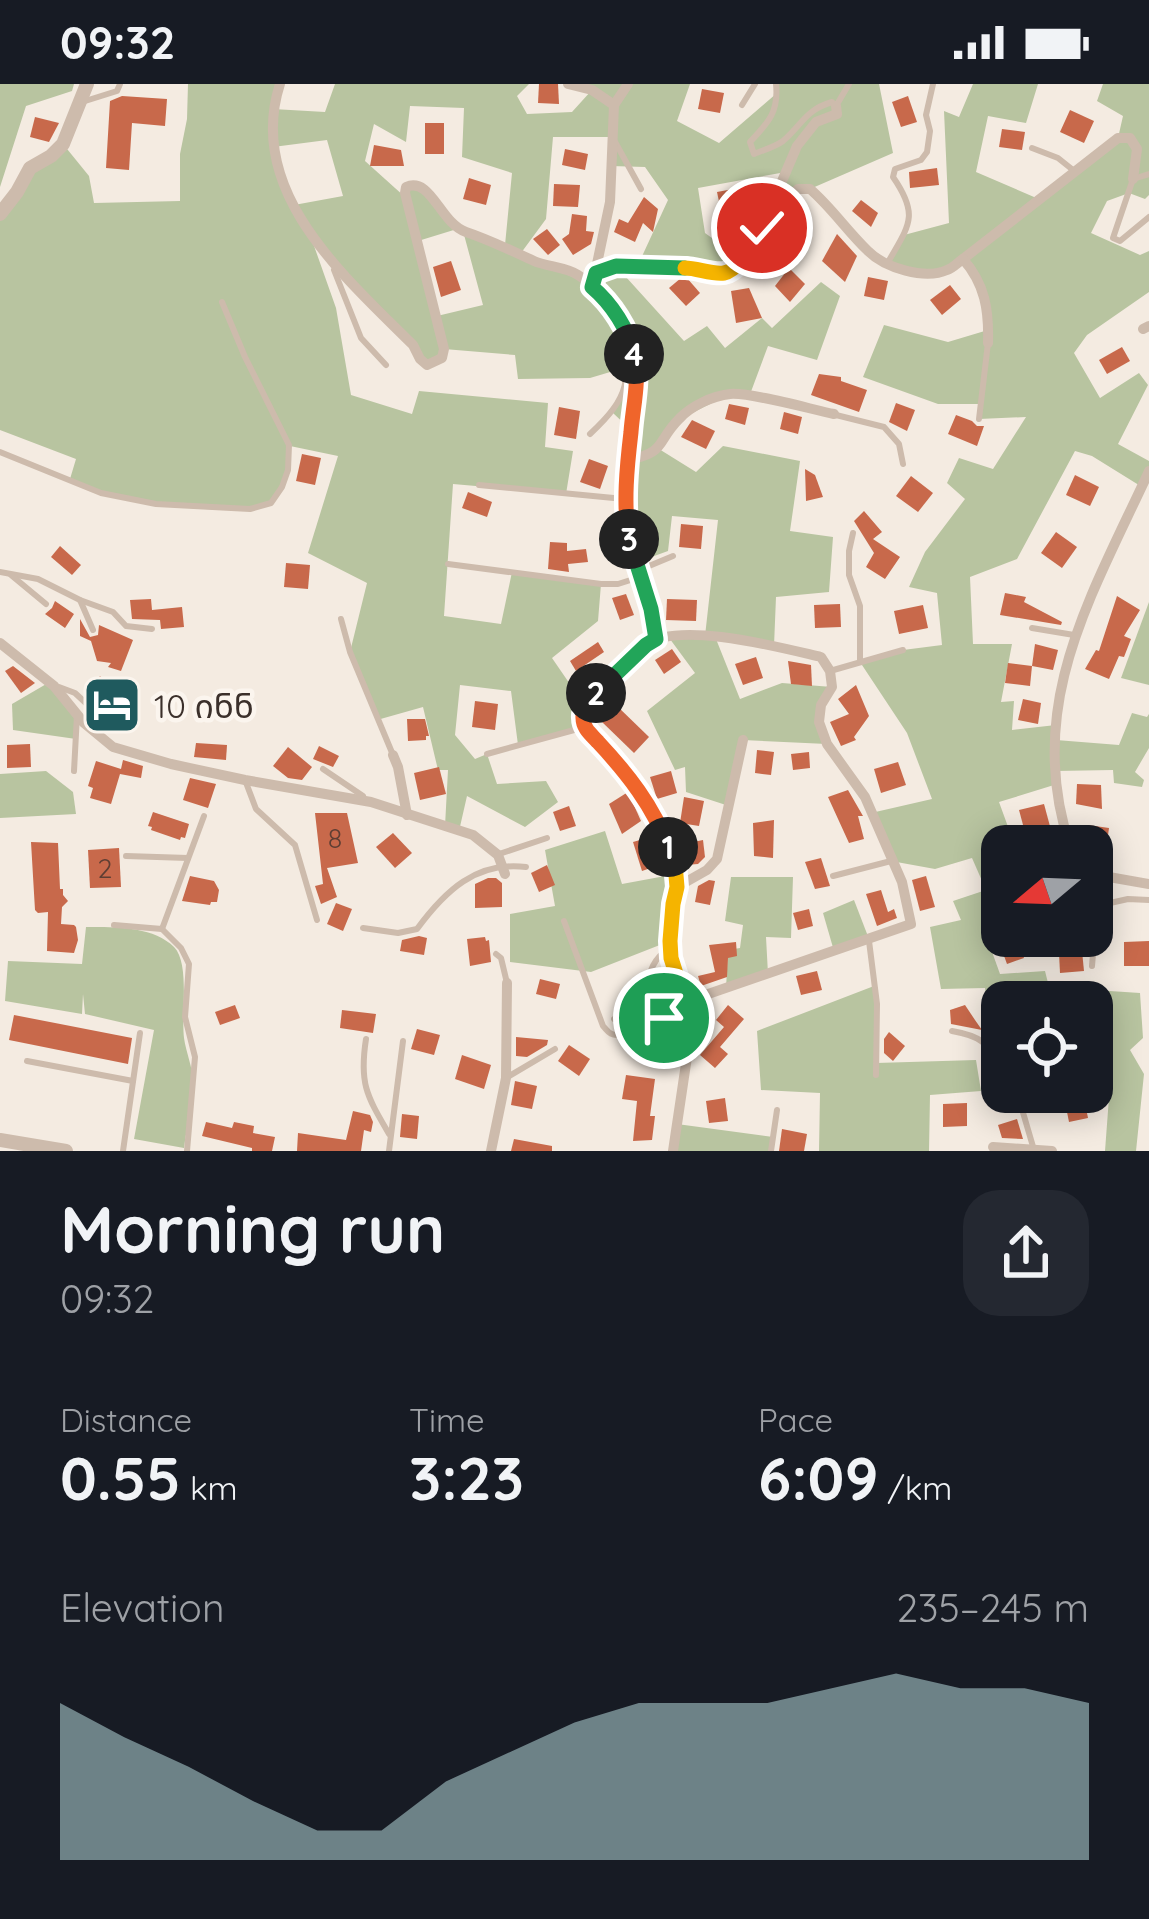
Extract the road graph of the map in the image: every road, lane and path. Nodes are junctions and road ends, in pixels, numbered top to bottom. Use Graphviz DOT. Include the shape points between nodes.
graph roads {
  1 [pos="87,84"];
  2 [pos="121,84"];
  3 [pos="280,84"];
  4 [pos="568,84"];
  5 [pos="628,84"];
  6 [pos="755,84"];
  7 [pos="776,84"];
  8 [pos="849,84"];
  9 [pos="934,84"];
  10 [pos="79,104"];
  11 [pos="614,105"];
  12 [pos="742,105"];
  13 [pos="836,106"];
  14 [pos="612,137"];
  15 [pos="1032,148"];
  16 [pos="1075,173"];
  17 [pos="1149,174"];
  18 [pos="1133,179"];
  19 [pos="641,189"];
  20 [pos="0,214"];
  21 [pos="1149,217"];
  22 [pos="762,228"];
  23 [pos="963,260"];
  24 [pos="332,261"];
  25 [pos="887,264"];
  26 [pos="596,273"];
  27 [pos="592,287"];
  28 [pos="223,302"];
  29 [pos="613,310"];
  30 [pos="988,343"];
  31 [pos="386,365"];
  32 [pos="834,414"];
  33 [pos="979,418"];
  34 [pos="590,434"];
  35 [pos="0,452"];
  36 [pos="629,460"];
  37 [pos="903,464"];
  38 [pos="1149,471"];
  39 [pos="478,485"];
  40 [pos="626,500"];
  41 [pos="854,533"];
  42 [pos="673,556"];
  43 [pos="448,564"];
  44 [pos="4,573"];
  45 [pos="639,574"];
  46 [pos="80,600"];
  47 [pos="46,604"];
  48 [pos="341,619"];
  49 [pos="1032,628"];
  50 [pos="152,629"];
  51 [pos="93,630"];
  52 [pos="1074,635"];
  53 [pos="656,639"];
  54 [pos="736,641"];
  55 [pos="0,643"];
  56 [pos="903,650"];
  57 [pos="743,655"];
  58 [pos="860,662"];
  59 [pos="830,671"];
  60 [pos="54,686"];
  61 [pos="76,715"];
  62 [pos="104,720"];
  63 [pos="585,727"];
  64 [pos="743,740"];
  65 [pos="393,754"];
  66 [pos="487,754"];
  67 [pos="323,769"];
  68 [pos="74,771"];
  69 [pos="244,780"];
  70 [pos="371,802"];
  71 [pos="407,815"];
  72 [pos="204,816"];
  73 [pos="1064,825"];
  74 [pos="547,838"];
  75 [pos="126,856"];
  76 [pos="188,858"];
  77 [pos="891,861"];
  78 [pos="502,865"];
  79 [pos="526,867"];
  80 [pos="832,876"];
  81 [pos="1113,878"];
  82 [pos="1149,884"];
  83 [pos="677,887"];
  84 [pos="1149,900"];
  85 [pos="1113,903"];
  86 [pos="317,920"];
  87 [pos="565,921"];
  88 [pos="114,925"];
  89 [pos="363,928"];
  90 [pos="162,929"];
  91 [pos="868,939"];
  92 [pos="670,948"];
  93 [pos="496,954"];
  94 [pos="1092,957"];
  95 [pos="1092,966"];
  96 [pos="507,983"];
  97 [pos="685,1002"];
  98 [pos="614,1019"];
  99 [pos="952,1031"];
  100 [pos="140,1033"];
  101 [pos="366,1039"];
  102 [pos="981,1040"];
  103 [pos="403,1041"];
  104 [pos="555,1048"];
  105 [pos="26,1061"];
  106 [pos="876,1075"];
  107 [pos="506,1078"];
  108 [pos="133,1082"];
  109 [pos="777,1110"];
  110 [pos="1023,1113"];
  111 [pos="391,1138"];
  112 [pos="0,1140"];
  113 [pos="993,1147"];
  114 [pos="1034,1150"];
  115 [pos="65,1151"];
  116 [pos="124,1151"];
  117 [pos="187,1151"];
  118 [pos="389,1151"];
  119 [pos="491,1151"];
  120 [pos="673,1151"];
  121 [pos="771,1151"];
  122 [pos="1052,1151"];
  1 -- 10 [label="street"];
  2 -- 10 [label="lane"];
  3 -- 24 [label="street" via="272,146 311,239"];
  4 -- 11 [label="street"];
  5 -- 11 [label="street"];
  6 -- 12 [label="lane"];
  7 -- 13 [label="lane" via="771,120 749,142 754,154 781,142 819,106"];
  8 -- 13 [label="lane"];
  9 -- 25 [label="lane" via="927,152 893,176 910,209"];
  10 -- 20 [label="street" via="63,144 30,168"];
  11 -- 14 [label="street"];
  13 -- 22 [label="street" via="837,114 816,122 797,146"];
  14 -- 19 [label="lane"];
  14 -- 26 [label="street"];
  15 -- 16 [label="lane"];
  16 -- 18 [label="street" via="1118,138 1130,138 1138,148"];
  16 -- 23 [label="street"];
  17 -- 18 [label="lane"];
  18 -- 21 [label="lane" via="1113,238 1120,241"];
  22 -- 25 [label="street" via="799,189 810,189"];
  22 -- 26 [label="street" via="733,270 720,275 638,265"];
  23 -- 25 [label="street" via="927,274"];
  23 -- 30 [label="street" via="979,278"];
  24 -- 27 [label="street" via="427,364 444,349 406,193 413,183 457,229 576,273"];
  24 -- 31 [label="lane" via="361,338"];
  26 -- 27 [label="street"];
  27 -- 29 [label="street"];
  28 -- 35 [label="lane" via="289,445 288,470 271,503 156,504 101,493"];
  29 -- 34 [label="lane" via="625,388"];
  29 -- 36 [label="street" via="636,363"];
  30 -- 33 [label="lane"];
  32 -- 36 [label="street" via="733,393 704,401 658,449"];
  32 -- 37 [label="lane" via="884,427"];
  36 -- 40 [label="street"];
  38 -- 52 [label="street"];
  39 -- 40 [label="lane"];
  40 -- 45 [label="street"];
  41 -- 58 [label="lane"];
  42 -- 45 [label="lane"];
  43 -- 45 [label="lane" via="602,584"];
  44 -- 46 [label="lane"];
  44 -- 47 [label="lane"];
  45 -- 53 [label="street"];
  46 -- 50 [label="lane" via="126,626"];
  46 -- 51 [label="lane"];
  48 -- 65 [label="lane"];
  49 -- 52 [label="lane"];
  52 -- 73 [label="street" via="1056,724 1054,785"];
  53 -- 54 [label="street"];
  53 -- 63 [label="street" via="591,697"];
  54 -- 57 [label="lane"];
  54 -- 59 [label="street" via="821,657"];
  55 -- 60 [label="street"];
  56 -- 58 [label="lane"];
  58 -- 59 [label="lane"];
  59 -- 77 [label="street" via="819,722 865,797"];
  60 -- 61 [label="street"];
  60 -- 62 [label="lane" via="75,693"];
  61 -- 68 [label="lane"];
  61 -- 69 [label="street" via="113,747"];
  63 -- 66 [label="lane"];
  63 -- 83 [label="street" via="661,827"];
  64 -- 83 [label="street" via="717,860"];
  65 -- 71 [label="street"];
  67 -- 70 [label="lane"];
  69 -- 70 [label="street"];
  69 -- 86 [label="lane" via="256,809 295,845"];
  70 -- 71 [label="street"];
  71 -- 78 [label="street" via="473,835"];
  72 -- 76 [label="lane"];
  74 -- 78 [label="lane"];
  75 -- 76 [label="lane"];
  76 -- 90 [label="lane"];
  77 -- 80 [label="lane"];
  77 -- 91 [label="street" via="910,924"];
  78 -- 79 [label="lane"];
  78 -- 89 [label="lane" via="457,884 417,929"];
  81 -- 82 [label="street"];
  83 -- 92 [label="street"];
  84 -- 85 [label="lane"];
  87 -- 97 [label="lane" via="608,1032 618,1036"];
  88 -- 90 [label="lane"];
  90 -- 117 [label="lane" via="189,964 185,1017 195,1057"];
  91 -- 97 [label="street"];
  91 -- 106 [label="lane"];
  92 -- 97 [label="street"];
  92 -- 98 [label="lane" via="652,966 636,1011"];
  93 -- 96 [label="lane"];
  94 -- 95 [label="lane"];
  96 -- 107 [label="street"];
  97 -- 120 [label="street" via="687,1057"];
  99 -- 102 [label="lane"];
  100 -- 108 [label="lane"];
  101 -- 111 [label="lane" via="369,1101"];
  103 -- 111 [label="lane"];
  104 -- 107 [label="lane"];
  105 -- 108 [label="lane"];
  107 -- 119 [label="street"];
  108 -- 116 [label="lane"];
  109 -- 121 [label="lane"];
  110 -- 114 [label="lane"];
  111 -- 118 [label="lane"];
  112 -- 115 [label="street"];
  113 -- 114 [label="street"];
  114 -- 122 [label="street"];
}
